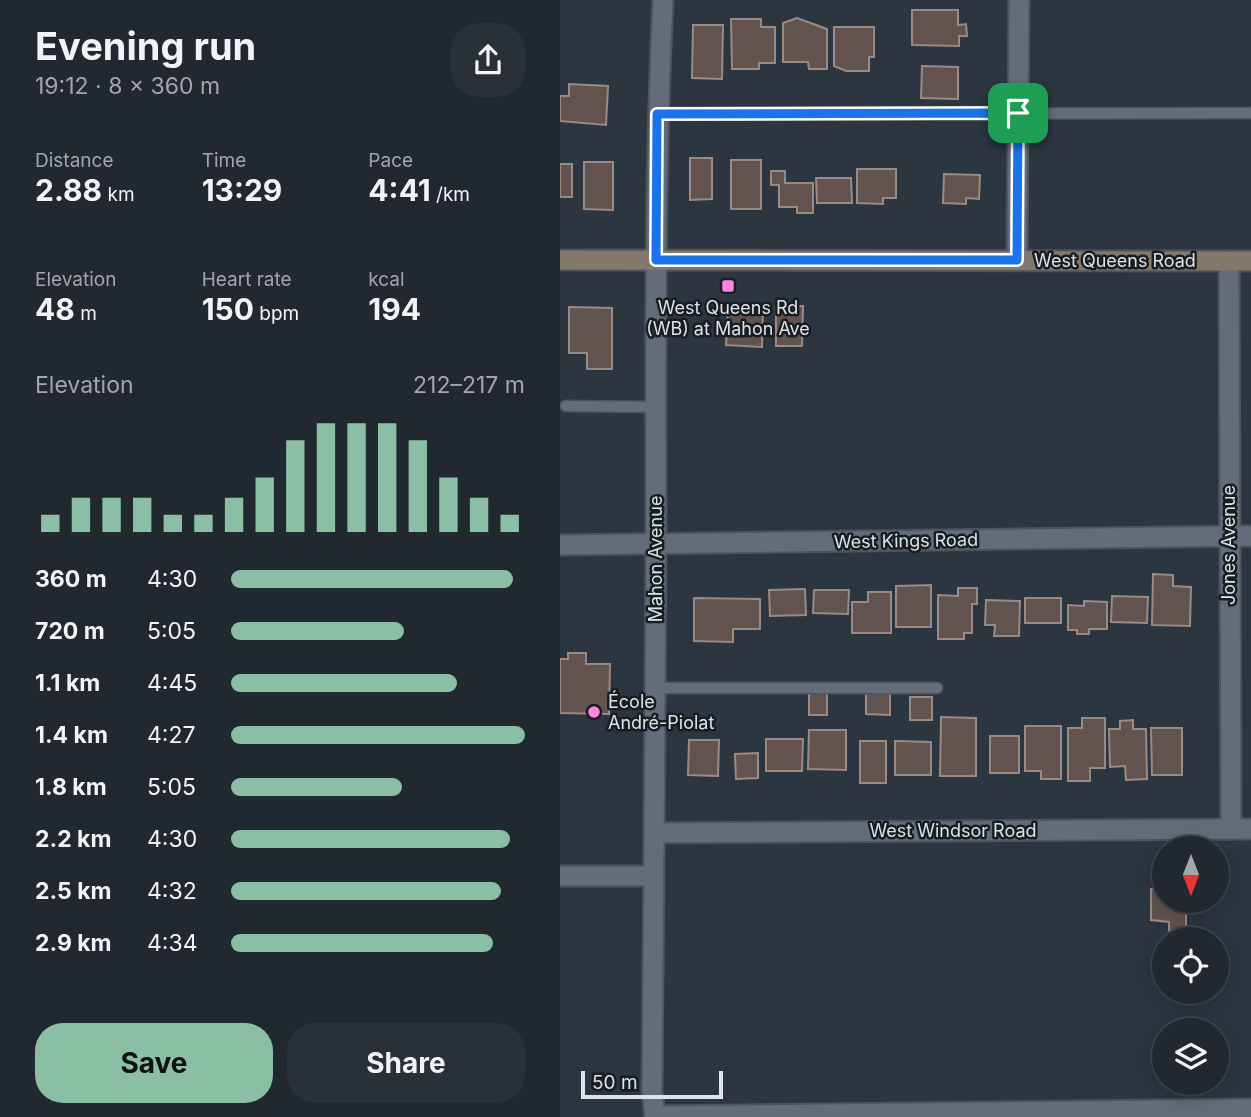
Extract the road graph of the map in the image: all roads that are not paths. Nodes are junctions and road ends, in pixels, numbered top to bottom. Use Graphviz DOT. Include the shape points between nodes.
graph roads {
  1 [pos="663,0"];
  2 [pos="1019,0"];
  3 [pos="1018,113"];
  4 [pos="1251,113"];
  5 [pos="657,114"];
  6 [pos="560,260"];
  7 [pos="656,260"];
  8 [pos="1017,260"];
  9 [pos="1229,261"];
  10 [pos="1251,261"];
  11 [pos="566,406"];
  12 [pos="656,407"];
  13 [pos="1228,536"];
  14 [pos="1251,536"];
  15 [pos="560,545"];
  16 [pos="656,545"];
  17 [pos="656,688"];
  18 [pos="937,688"];
  19 [pos="1241,829"];
  20 [pos="655,833"];
  21 [pos="560,876"];
  22 [pos="653,876"];
  23 [pos="1251,1109"];
  24 [pos="655,1117"];
  1 -- 5 [label="street, Mahon Avenue"];
  2 -- 3 [label="street"];
  3 -- 4 [label="lane"];
  3 -- 5 [label="lane"];
  3 -- 8 [label="street"];
  5 -- 7 [label="street, Mahon Avenue"];
  6 -- 7 [label="main road, West Queens Road"];
  7 -- 8 [label="main road, West Queens Road"];
  7 -- 12 [label="street, Mahon Avenue"];
  8 -- 9 [label="main road, West Queens Road"];
  9 -- 10 [label="main road, West Queens Road"];
  9 -- 13 [label="street, Jones Avenue"];
  11 -- 12 [label="lane"];
  12 -- 16 [label="street, Mahon Avenue"];
  13 -- 14 [label="street, West Kings Road"];
  13 -- 16 [label="street, West Kings Road"];
  13 -- 19 [label="street, Jones Avenue"];
  15 -- 16 [label="street, West Kings Road"];
  16 -- 17 [label="street, Mahon Avenue"];
  17 -- 18 [label="lane"];
  17 -- 20 [label="street, Mahon Avenue"];
  19 -- 20 [label="street, West Windsor Road"];
  20 -- 22 [label="street, Mahon Avenue"];
  21 -- 22 [label="street"];
  22 -- 24 [label="street, Mahon Avenue"];
  23 -- 24 [label="street"];
}
